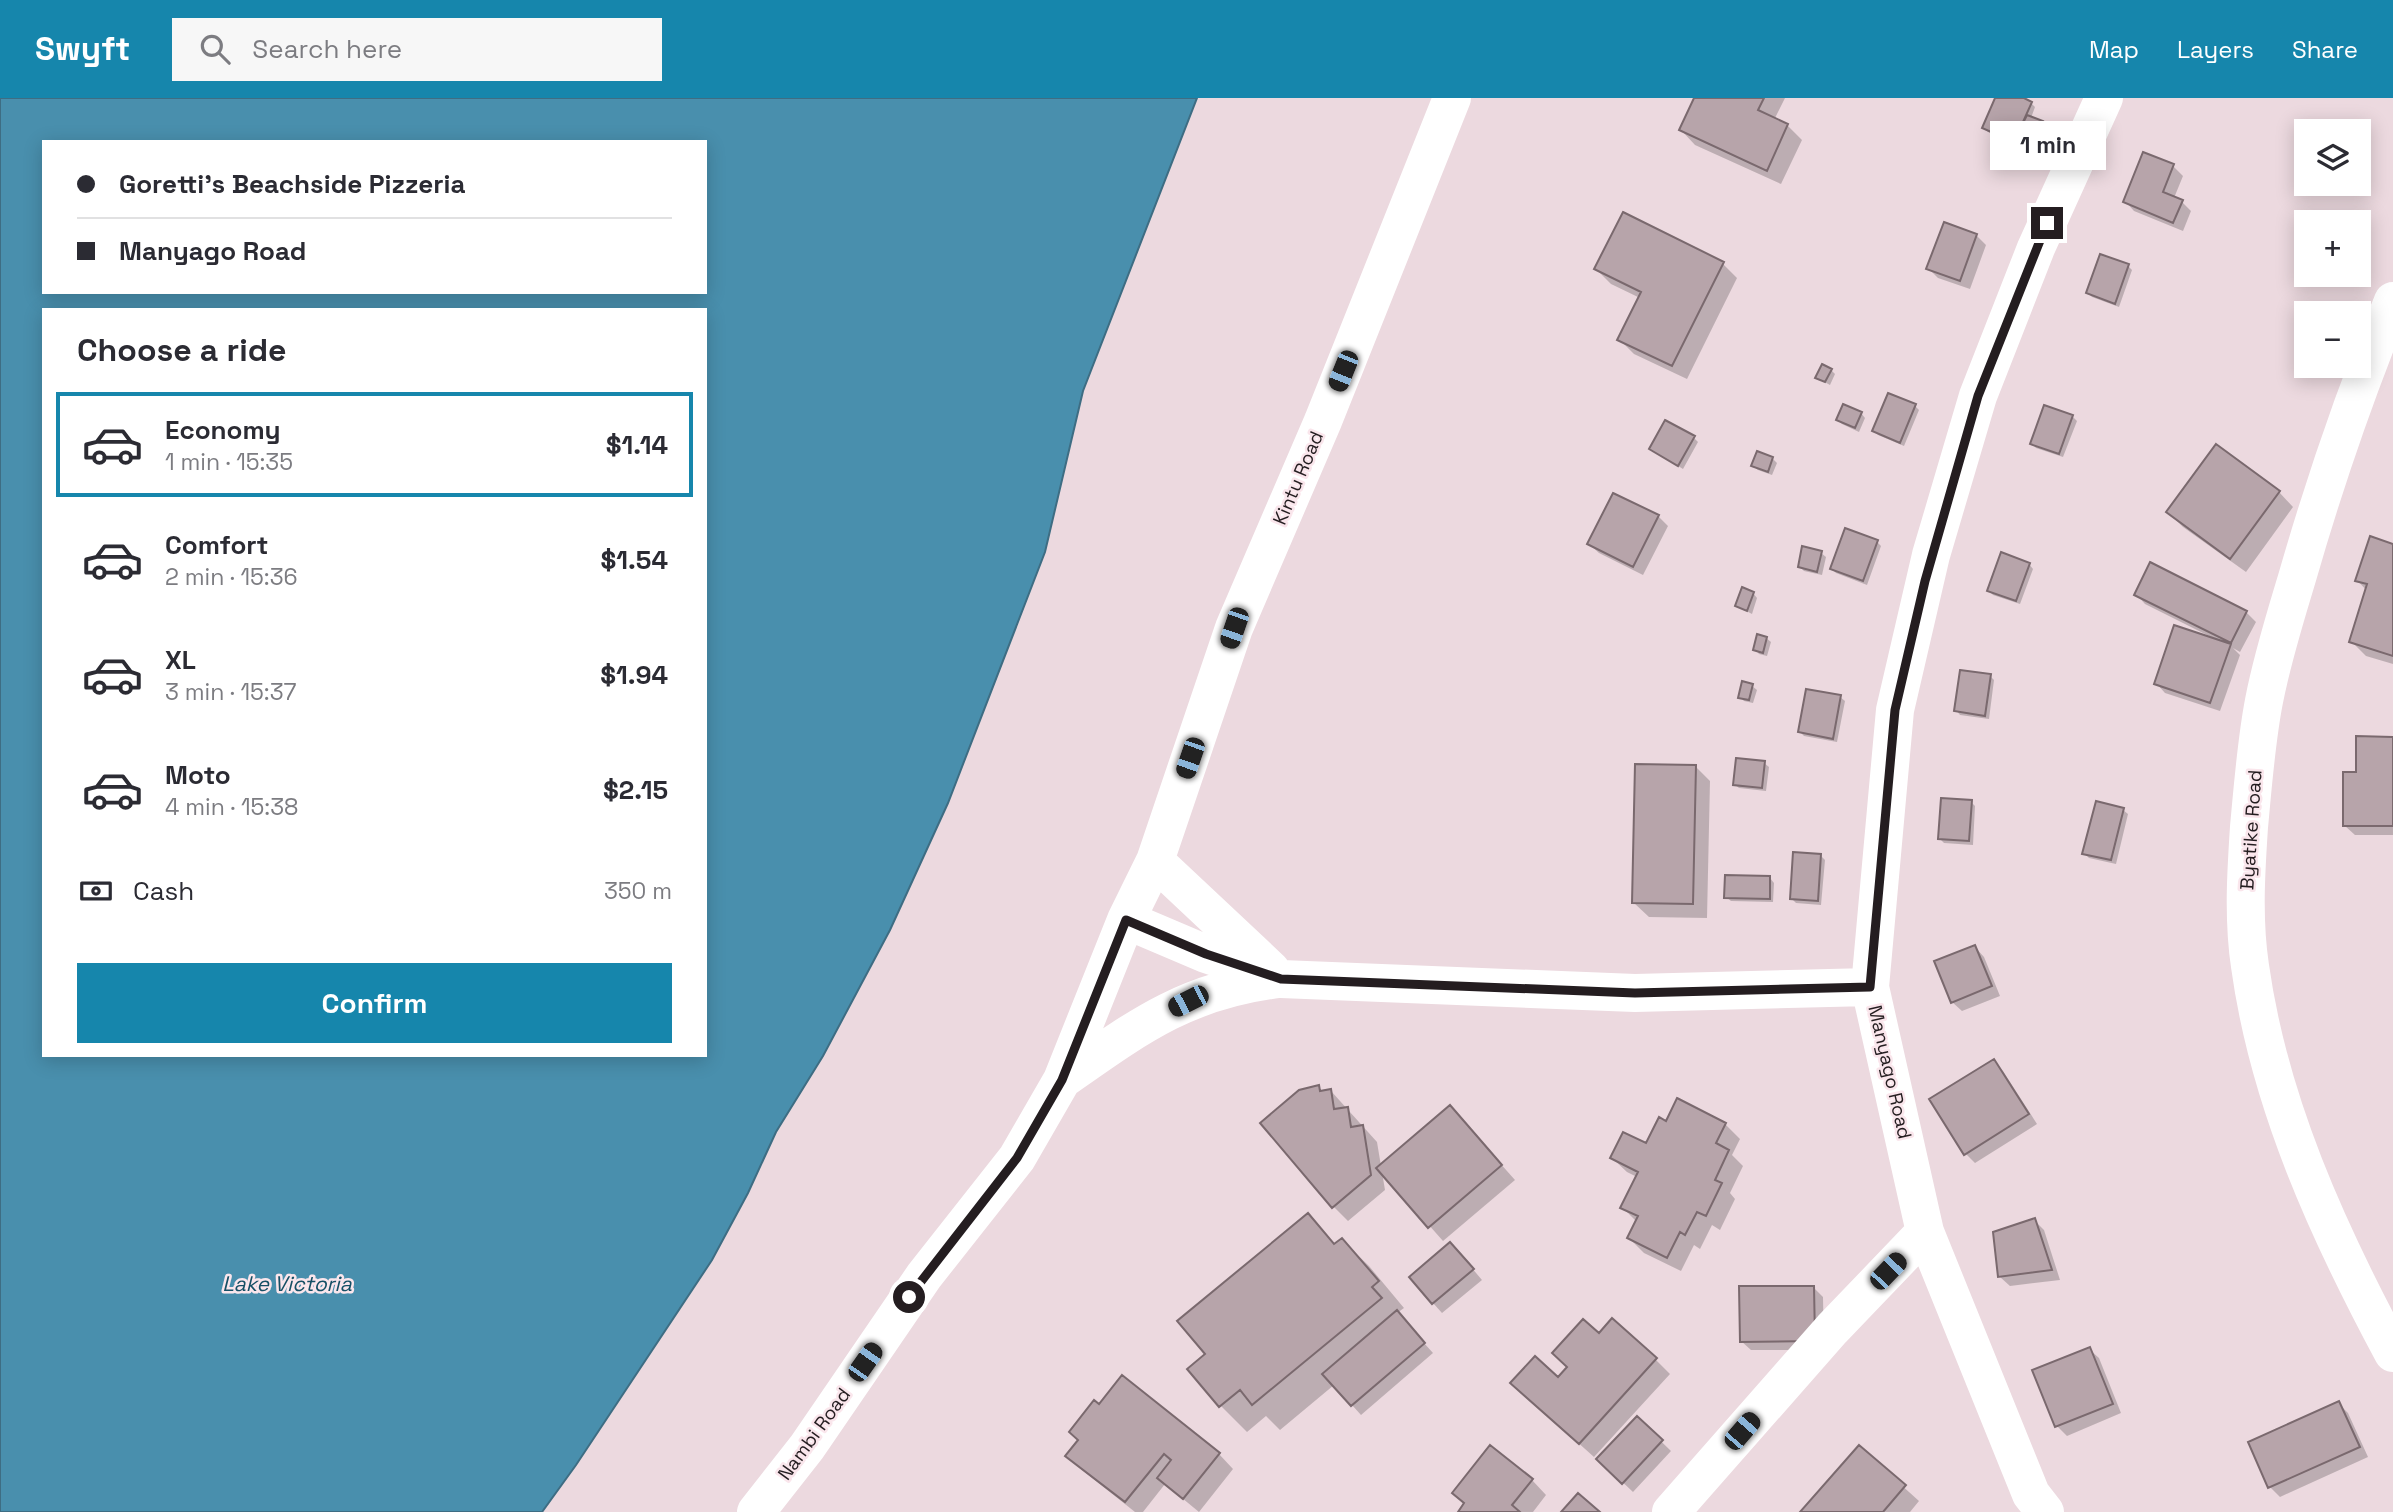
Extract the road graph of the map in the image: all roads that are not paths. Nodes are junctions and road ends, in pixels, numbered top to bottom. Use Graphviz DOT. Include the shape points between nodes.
graph roads {
  1 [pos="1452,98"];
  2 [pos="2104,98"];
  3 [pos="2393,301"];
  4 [pos="1155,861"];
  5 [pos="1126,920"];
  6 [pos="1281,979"];
  7 [pos="1870,987"];
  8 [pos="1062,1080"];
  9 [pos="1925,1232"];
  10 [pos="2393,1353"];
  11 [pos="756,1512"];
  12 [pos="1671,1512"];
  13 [pos="2045,1512"];
  1 -- 4 [label="street, Kintu Road" via="1323,421 1234,628"];
  2 -- 7 [label="street, Manyago Road" via="2036,248 1978,396 1931,555 1895,710"];
  3 -- 10 [label="street, Byatike Road" via="2358,388 2307,543 2264,700 2253,774 2246,902 2249,965 2293,1140"];
  4 -- 5 [label="street, Nambi Road"];
  4 -- 6 [label="street"];
  5 -- 6 [label="street, Nambi Road"];
  5 -- 8 [label="street, Nambi Road"];
  6 -- 7 [label="street, Nambi Road" via="1635,993"];
  6 -- 8 [label="street, Nambi Road" via="1242,984 1188,1001 1135,1028"];
  7 -- 9 [label="street, Manyago Road"];
  8 -- 11 [label="street, Nambi Road" via="1017,1158 924,1276 807,1447"];
  9 -- 12 [label="street" via="1832,1329"];
  9 -- 13 [label="street, Manyago Road" via="2031,1494"];
}
